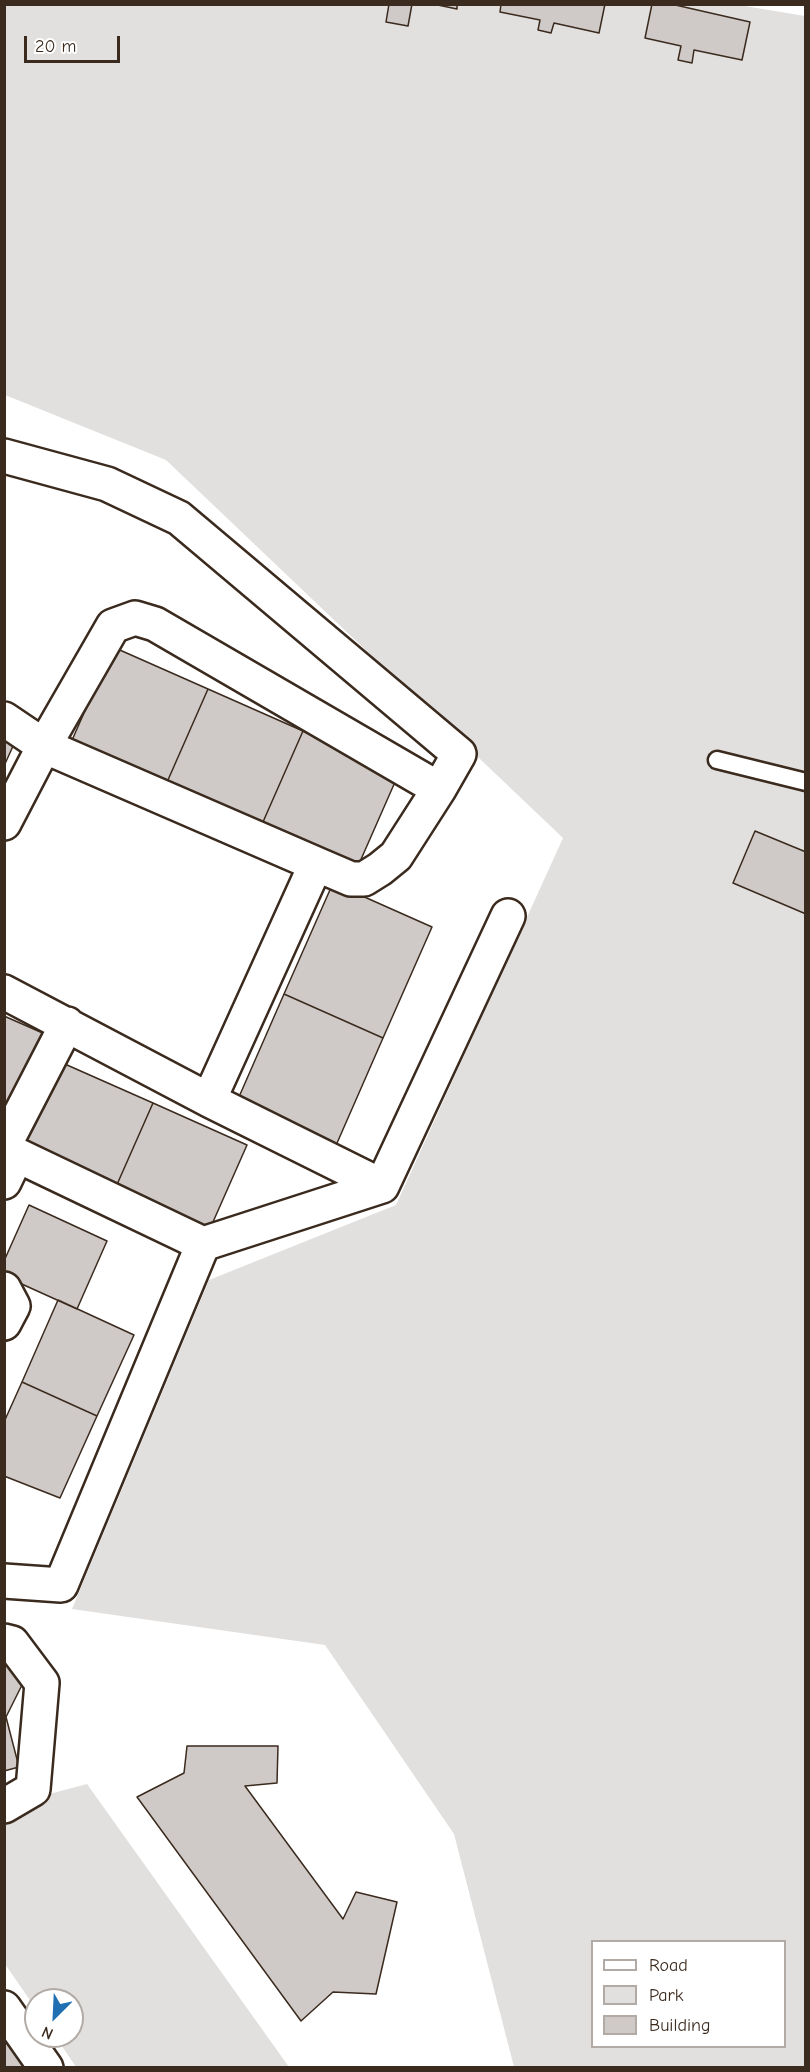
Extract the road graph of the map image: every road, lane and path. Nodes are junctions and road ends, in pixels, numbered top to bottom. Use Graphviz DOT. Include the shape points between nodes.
graph roads {
  1 [pos="4,456"];
  2 [pos="4,719"];
  3 [pos="44,746"];
  4 [pos="717,760"];
  5 [pos="806,782"];
  6 [pos="439,789"];
  7 [pos="4,823"];
  8 [pos="316,864"];
  9 [pos="508,916"];
  10 [pos="4,992"];
  11 [pos="67,1024"];
  12 [pos="209,1100"];
  13 [pos="8,1158"];
  14 [pos="381,1186"];
  15 [pos="202,1245"];
  16 [pos="4,1289"];
  17 [pos="4,1323"];
  18 [pos="4,1581"];
  19 [pos="4,1641"];
  20 [pos="4,1806"];
  21 [pos="4,2008"];
  22 [pos="46,2067"];
  1 -- 6 [label="street" via="106,484 179,518 459,754"];
  2 -- 3 [label="street"];
  3 -- 6 [label="street" via="113,626 135,618 154,624"];
  3 -- 7 [label="street"];
  3 -- 8 [label="street"];
  4 -- 5 [label="lane"];
  6 -- 8 [label="street" via="396,856 364,879 351,879"];
  8 -- 12 [label="street"];
  9 -- 14 [label="street"];
  10 -- 11 [label="street"];
  11 -- 12 [label="street"];
  11 -- 13 [label="street"];
  12 -- 14 [label="street"];
  13 -- 15 [label="street"];
  14 -- 15 [label="street"];
  15 -- 18 [label="street" via="61,1585"];
  16 -- 17 [label="street" via="13,1306"];
  19 -- 20 [label="street" via="12,1643 42,1683 33,1789"];
  21 -- 22 [label="street"];
}
